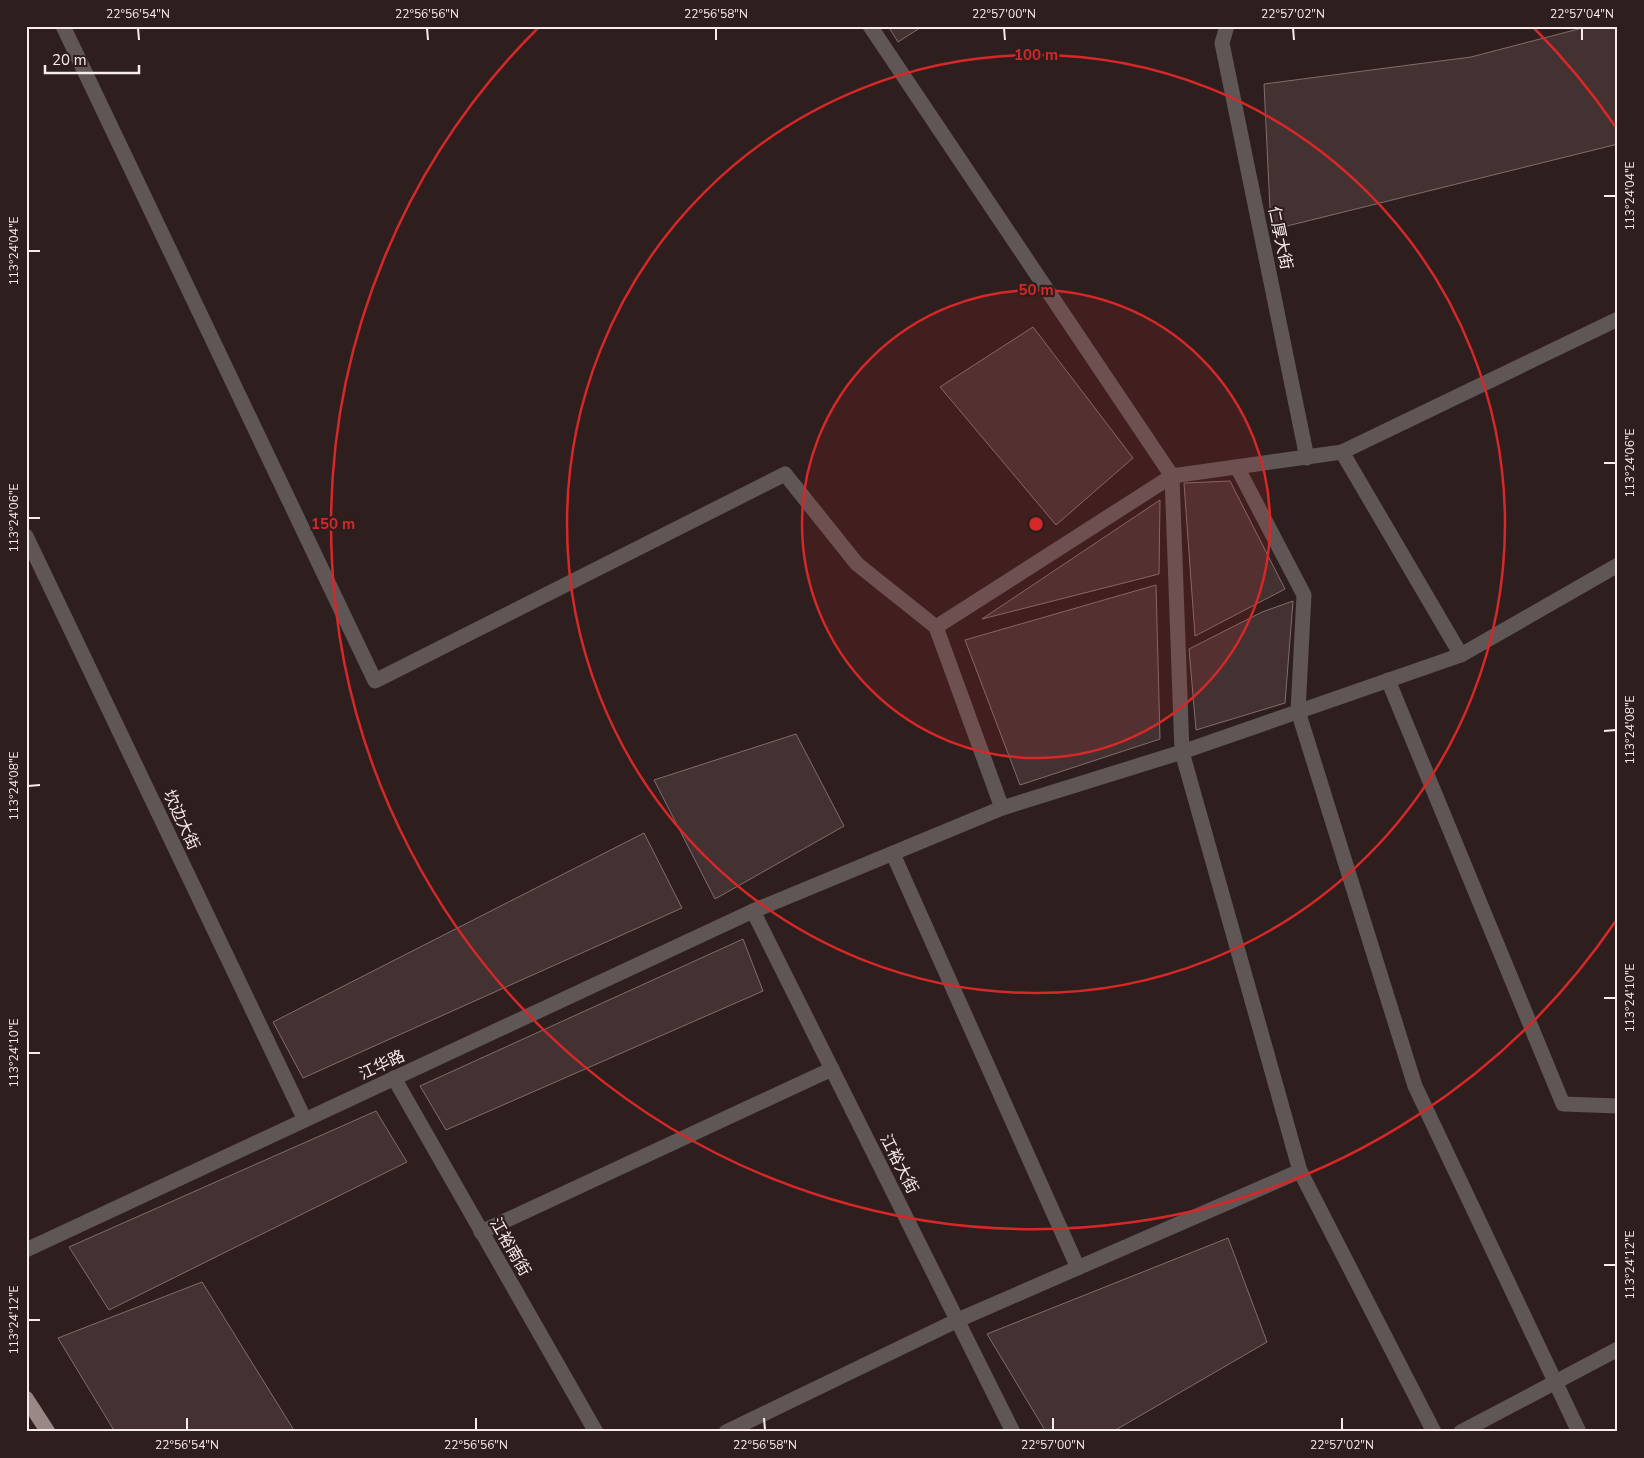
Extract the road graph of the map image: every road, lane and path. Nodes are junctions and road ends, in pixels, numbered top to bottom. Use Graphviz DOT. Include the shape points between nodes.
graph roads {
  1 [pos="63,26"];
  2 [pos="870,26"];
  3 [pos="1227,26"];
  4 [pos="1618,319"];
  5 [pos="1342,452"];
  6 [pos="1307,458"];
  7 [pos="1237,467"];
  8 [pos="1172,476"];
  9 [pos="26,536"];
  10 [pos="1618,565"];
  11 [pos="936,627"];
  12 [pos="1461,655"];
  13 [pos="1388,680"];
  14 [pos="1298,711"];
  15 [pos="1182,752"];
  16 [pos="1002,808"];
  17 [pos="893,854"];
  18 [pos="753,911"];
  19 [pos="832,1069"];
  20 [pos="394,1078"];
  21 [pos="1618,1106"];
  22 [pos="305,1120"];
  23 [pos="1300,1171"];
  24 [pos="481,1232"];
  25 [pos="26,1250"];
  26 [pos="1078,1268"];
  27 [pos="958,1320"];
  28 [pos="1618,1350"];
  29 [pos="1555,1382"];
  30 [pos="26,1398"];
  31 [pos="48,1432"];
  32 [pos="596,1432"];
  33 [pos="726,1432"];
  34 [pos="1014,1432"];
  35 [pos="1434,1432"];
  36 [pos="1461,1432"];
  37 [pos="1578,1432"];
  1 -- 11 [label="street" via="375,681 785,474 857,564"];
  2 -- 8 [label="street"];
  3 -- 6 [label="street, 仁厚大街" via="1222,43"];
  4 -- 5 [label="street"];
  5 -- 6 [label="street"];
  5 -- 12 [label="street"];
  6 -- 7 [label="street"];
  7 -- 8 [label="street"];
  7 -- 14 [label="street" via="1304,595"];
  8 -- 11 [label="street"];
  8 -- 15 [label="street"];
  9 -- 22 [label="street, 坎边大街"];
  10 -- 12 [label="street, 江华路"];
  11 -- 16 [label="street"];
  12 -- 13 [label="street, 江华路"];
  13 -- 14 [label="street, 江华路"];
  13 -- 21 [label="street" via="1563,1104"];
  14 -- 15 [label="street, 江华路"];
  14 -- 29 [label="street" via="1415,1086"];
  15 -- 16 [label="street, 江华路"];
  15 -- 23 [label="street"];
  16 -- 17 [label="street, 江华路"];
  17 -- 18 [label="street, 江华路"];
  17 -- 26 [label="street"];
  18 -- 19 [label="street, 江裕大街"];
  18 -- 20 [label="street, 江华路"];
  19 -- 24 [label="street"];
  19 -- 27 [label="street, 江裕大街"];
  20 -- 22 [label="street, 江华路"];
  20 -- 24 [label="street, 江裕南街"];
  22 -- 25 [label="street, 江华路"];
  23 -- 26 [label="street"];
  23 -- 35 [label="street"];
  24 -- 32 [label="street, 江裕南街"];
  26 -- 27 [label="street"];
  27 -- 33 [label="street"];
  27 -- 34 [label="street, 江裕大街"];
  28 -- 29 [label="street"];
  29 -- 36 [label="street"];
  29 -- 37 [label="street"];
  30 -- 31 [label="main road"];
}
